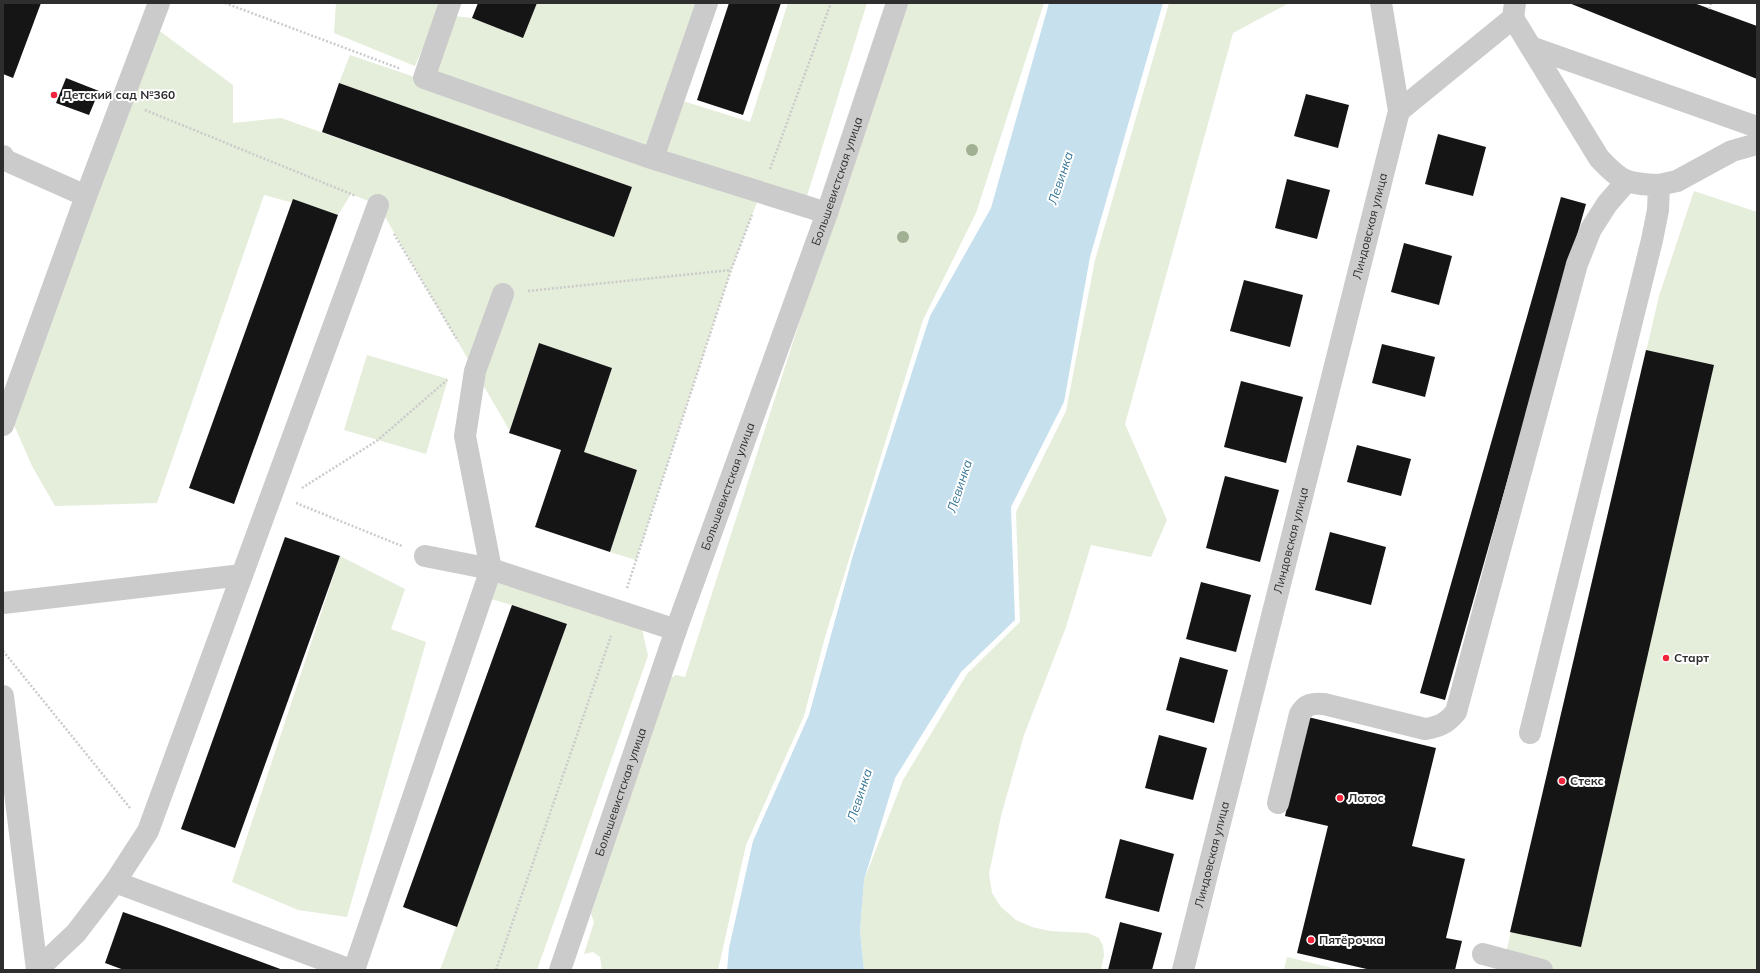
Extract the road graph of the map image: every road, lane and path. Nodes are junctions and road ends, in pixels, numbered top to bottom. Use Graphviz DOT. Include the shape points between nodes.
graph roads {
  1 [pos="159,3"];
  2 [pos="225,3"];
  3 [pos="450,3"];
  4 [pos="707,3"];
  5 [pos="831,3"];
  6 [pos="897,3"];
  7 [pos="1381,3"];
  8 [pos="1711,3"];
  9 [pos="1709,9"];
  10 [pos="1514,11"];
  11 [pos="1531,47"];
  12 [pos="424,78"];
  13 [pos="122,101"];
  14 [pos="1399,112"];
  15 [pos="1757,127"];
  16 [pos="1757,144"];
  17 [pos="3,156"];
  18 [pos="653,158"];
  19 [pos="1626,182"];
  20 [pos="1659,185"];
  21 [pos="761,192"];
  22 [pos="86,196"];
  23 [pos="378,205"];
  24 [pos="826,213"];
  25 [pos="731,270"];
  26 [pos="503,294"];
  27 [pos="475,371"];
  28 [pos="448,379"];
  29 [pos="3,425"];
  30 [pos="279,496"];
  31 [pos="425,556"];
  32 [pos="490,569"];
  33 [pos="242,575"];
  34 [pos="3,603"];
  35 [pos="620,610"];
  36 [pos="676,630"];
  37 [pos="3,651"];
  38 [pos="3,696"];
  39 [pos="1530,733"];
  40 [pos="1278,803"];
  41 [pos="148,831"];
  42 [pos="115,882"];
  43 [pos="1484,954"];
  44 [pos="37,970"];
  45 [pos="353,970"];
  46 [pos="496,970"];
  47 [pos="560,970"];
  48 [pos="1183,970"];
  49 [pos="1542,970"];
  1 -- 13 [label="street"];
  2 -- 12 [label="path"];
  3 -- 12 [label="street"];
  4 -- 18 [label="street"];
  5 -- 21 [label="path"];
  6 -- 24 [label="street, Большевистская улица"];
  7 -- 14 [label="street, Линдовская улица"];
  8 -- 9 [label="path"];
  10 -- 11 [label="street"];
  10 -- 14 [label="street"];
  11 -- 15 [label="street"];
  11 -- 19 [label="street" via="1599,158"];
  12 -- 18 [label="street"];
  13 -- 22 [label="street"];
  13 -- 23 [label="path"];
  14 -- 48 [label="street, Линдовская улица"];
  16 -- 20 [label="street" via="1732,152 1677,181"];
  17 -- 22 [label="street" via="5,160"];
  18 -- 21 [label="street"];
  19 -- 20 [label="street"];
  19 -- 40 [label="street" via="1607,204 1591,229 1577,264 1456,712 1448,722 1436,728 1425,729 1324,704 1314,703 1305,706 1300,714"];
  20 -- 39 [label="street" via="1658,210 1652,240"];
  21 -- 24 [label="street"];
  21 -- 25 [label="path"];
  22 -- 29 [label="street"];
  23 -- 27 [label="path"];
  23 -- 30 [label="street"];
  24 -- 36 [label="street, Большевистская улица"];
  25 -- 26 [label="path"];
  25 -- 35 [label="path"];
  26 -- 27 [label="street"];
  27 -- 32 [label="street" via="465,436"];
  28 -- 30 [label="path" via="378,440"];
  30 -- 31 [label="path"];
  30 -- 33 [label="street"];
  31 -- 32 [label="street"];
  32 -- 35 [label="street"];
  32 -- 45 [label="street"];
  33 -- 34 [label="street"];
  33 -- 41 [label="street"];
  35 -- 36 [label="street"];
  35 -- 46 [label="path"];
  36 -- 47 [label="street, Большевистская улица"];
  37 -- 41 [label="path"];
  38 -- 44 [label="street"];
  41 -- 42 [label="street"];
  42 -- 44 [label="street" via="76,933"];
  42 -- 45 [label="street"];
  43 -- 49 [label="street"];
}
